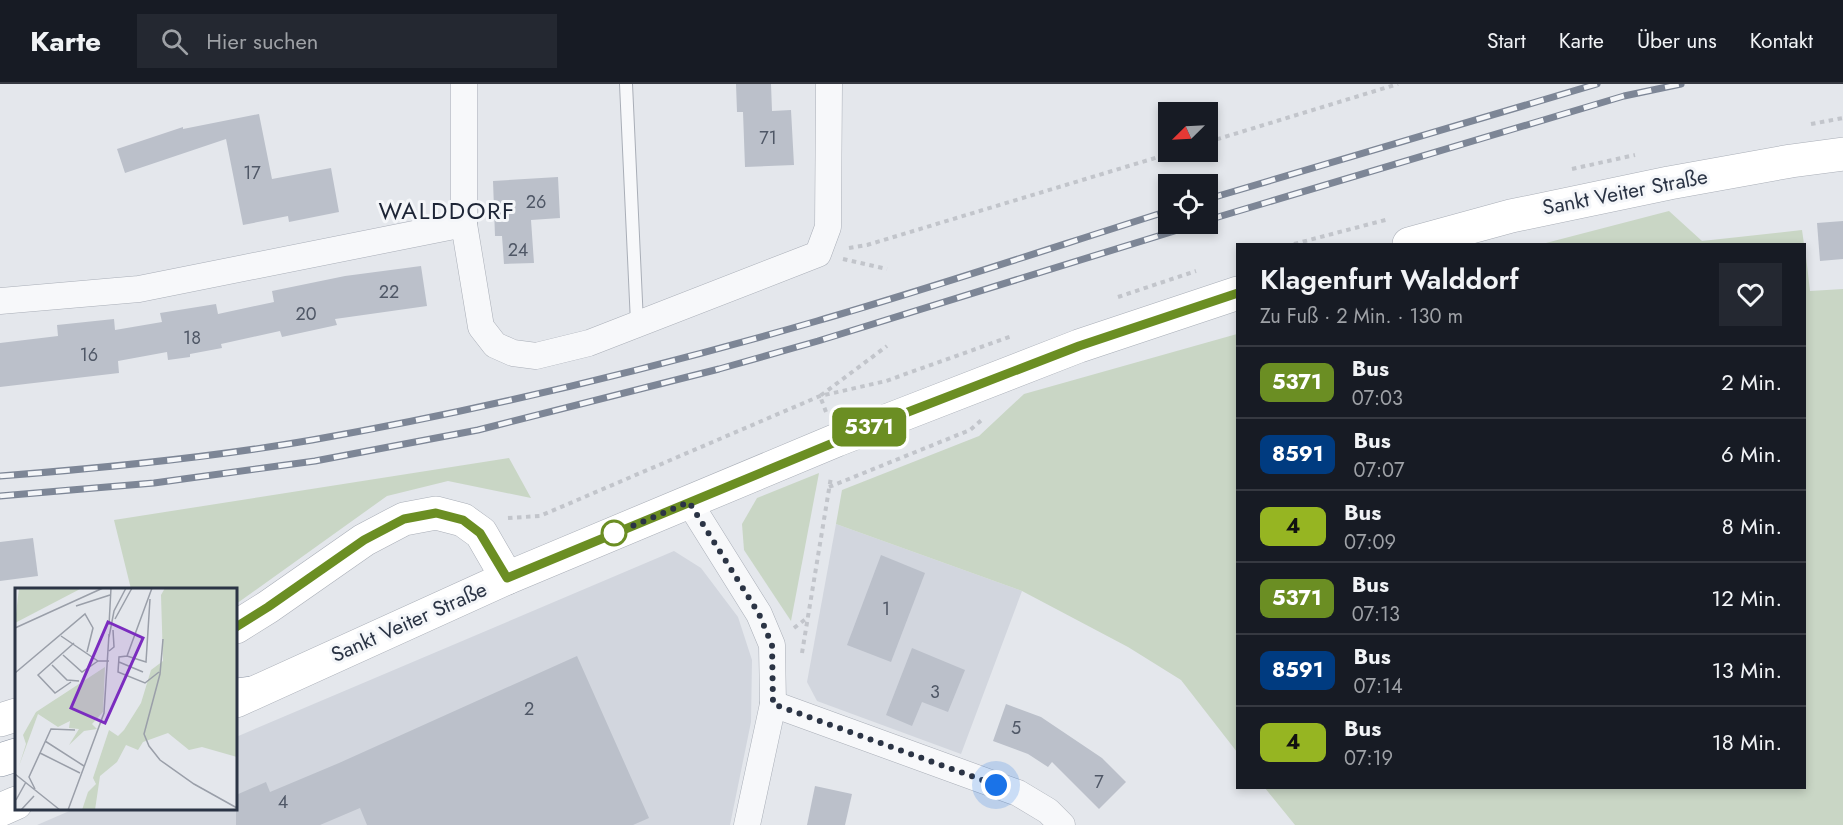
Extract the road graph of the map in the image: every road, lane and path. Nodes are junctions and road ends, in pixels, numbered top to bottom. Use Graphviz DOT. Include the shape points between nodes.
graph roads {
  1 [pos="464,84"];
  2 [pos="626,84"];
  3 [pos="829,84"];
  4 [pos="1398,84"];
  5 [pos="1218,139"];
  6 [pos="1843,154"];
  7 [pos="1158,157"];
  8 [pos="464,224"];
  9 [pos="1413,243"];
  10 [pos="819,254"];
  11 [pos="887,269"];
  12 [pos="1204,269"];
  13 [pos="1236,294"];
  14 [pos="1115,298"];
  15 [pos="0,301"];
  16 [pos="637,323"];
  17 [pos="1017,334"];
  18 [pos="887,346"];
  19 [pos="820,396"];
  20 [pos="837,440"];
  21 [pos="689,502"];
  22 [pos="463,520"];
  23 [pos="507,578"];
  24 [pos="237,626"];
  25 [pos="800,664"];
  26 [pos="241,696"];
  27 [pos="773,704"];
  28 [pos="15,715"];
  29 [pos="0,720"];
  30 [pos="15,755"];
  31 [pos="0,760"];
  32 [pos="15,803"];
  33 [pos="0,810"];
  34 [pos="747,825"];
  35 [pos="1062,825"];
  1 -- 8 [label="street"];
  2 -- 16 [label="lane"];
  3 -- 10 [label="street" via="828,227"];
  4 -- 5 [label="path"];
  6 -- 9 [label="main road, Sankt Veiter Straße" via="1791,160 1533,211"];
  7 -- 10 [label="path" via="867,245"];
  8 -- 15 [label="street" via="138,289"];
  8 -- 16 [label="street" via="481,327 495,345 513,353 536,356 589,343"];
  10 -- 11 [label="path"];
  10 -- 16 [label="street"];
  12 -- 14 [label="path"];
  13 -- 20 [label="main road, Sankt Veiter Straße" via="1079,346"];
  17 -- 19 [label="path" via="886,381"];
  18 -- 19 [label="path"];
  19 -- 20 [label="path"];
  19 -- 22 [label="path" via="540,516"];
  20 -- 21 [label="main road, Sankt Veiter Straße"];
  20 -- 25 [label="path"];
  21 -- 23 [label="main road, Sankt Veiter Straße"];
  21 -- 27 [label="street" via="759,614 772,645"];
  22 -- 23 [label="main road" via="480,533"];
  22 -- 24 [label="main road" via="436,513 404,519 364,540"];
  23 -- 26 [label="main road, Sankt Veiter Straße"];
  27 -- 34 [label="street"];
  27 -- 35 [label="street" via="1018,793 1048,811"];
  28 -- 29 [label="main road"];
  30 -- 31 [label="main road"];
  32 -- 33 [label="main road"];
}
